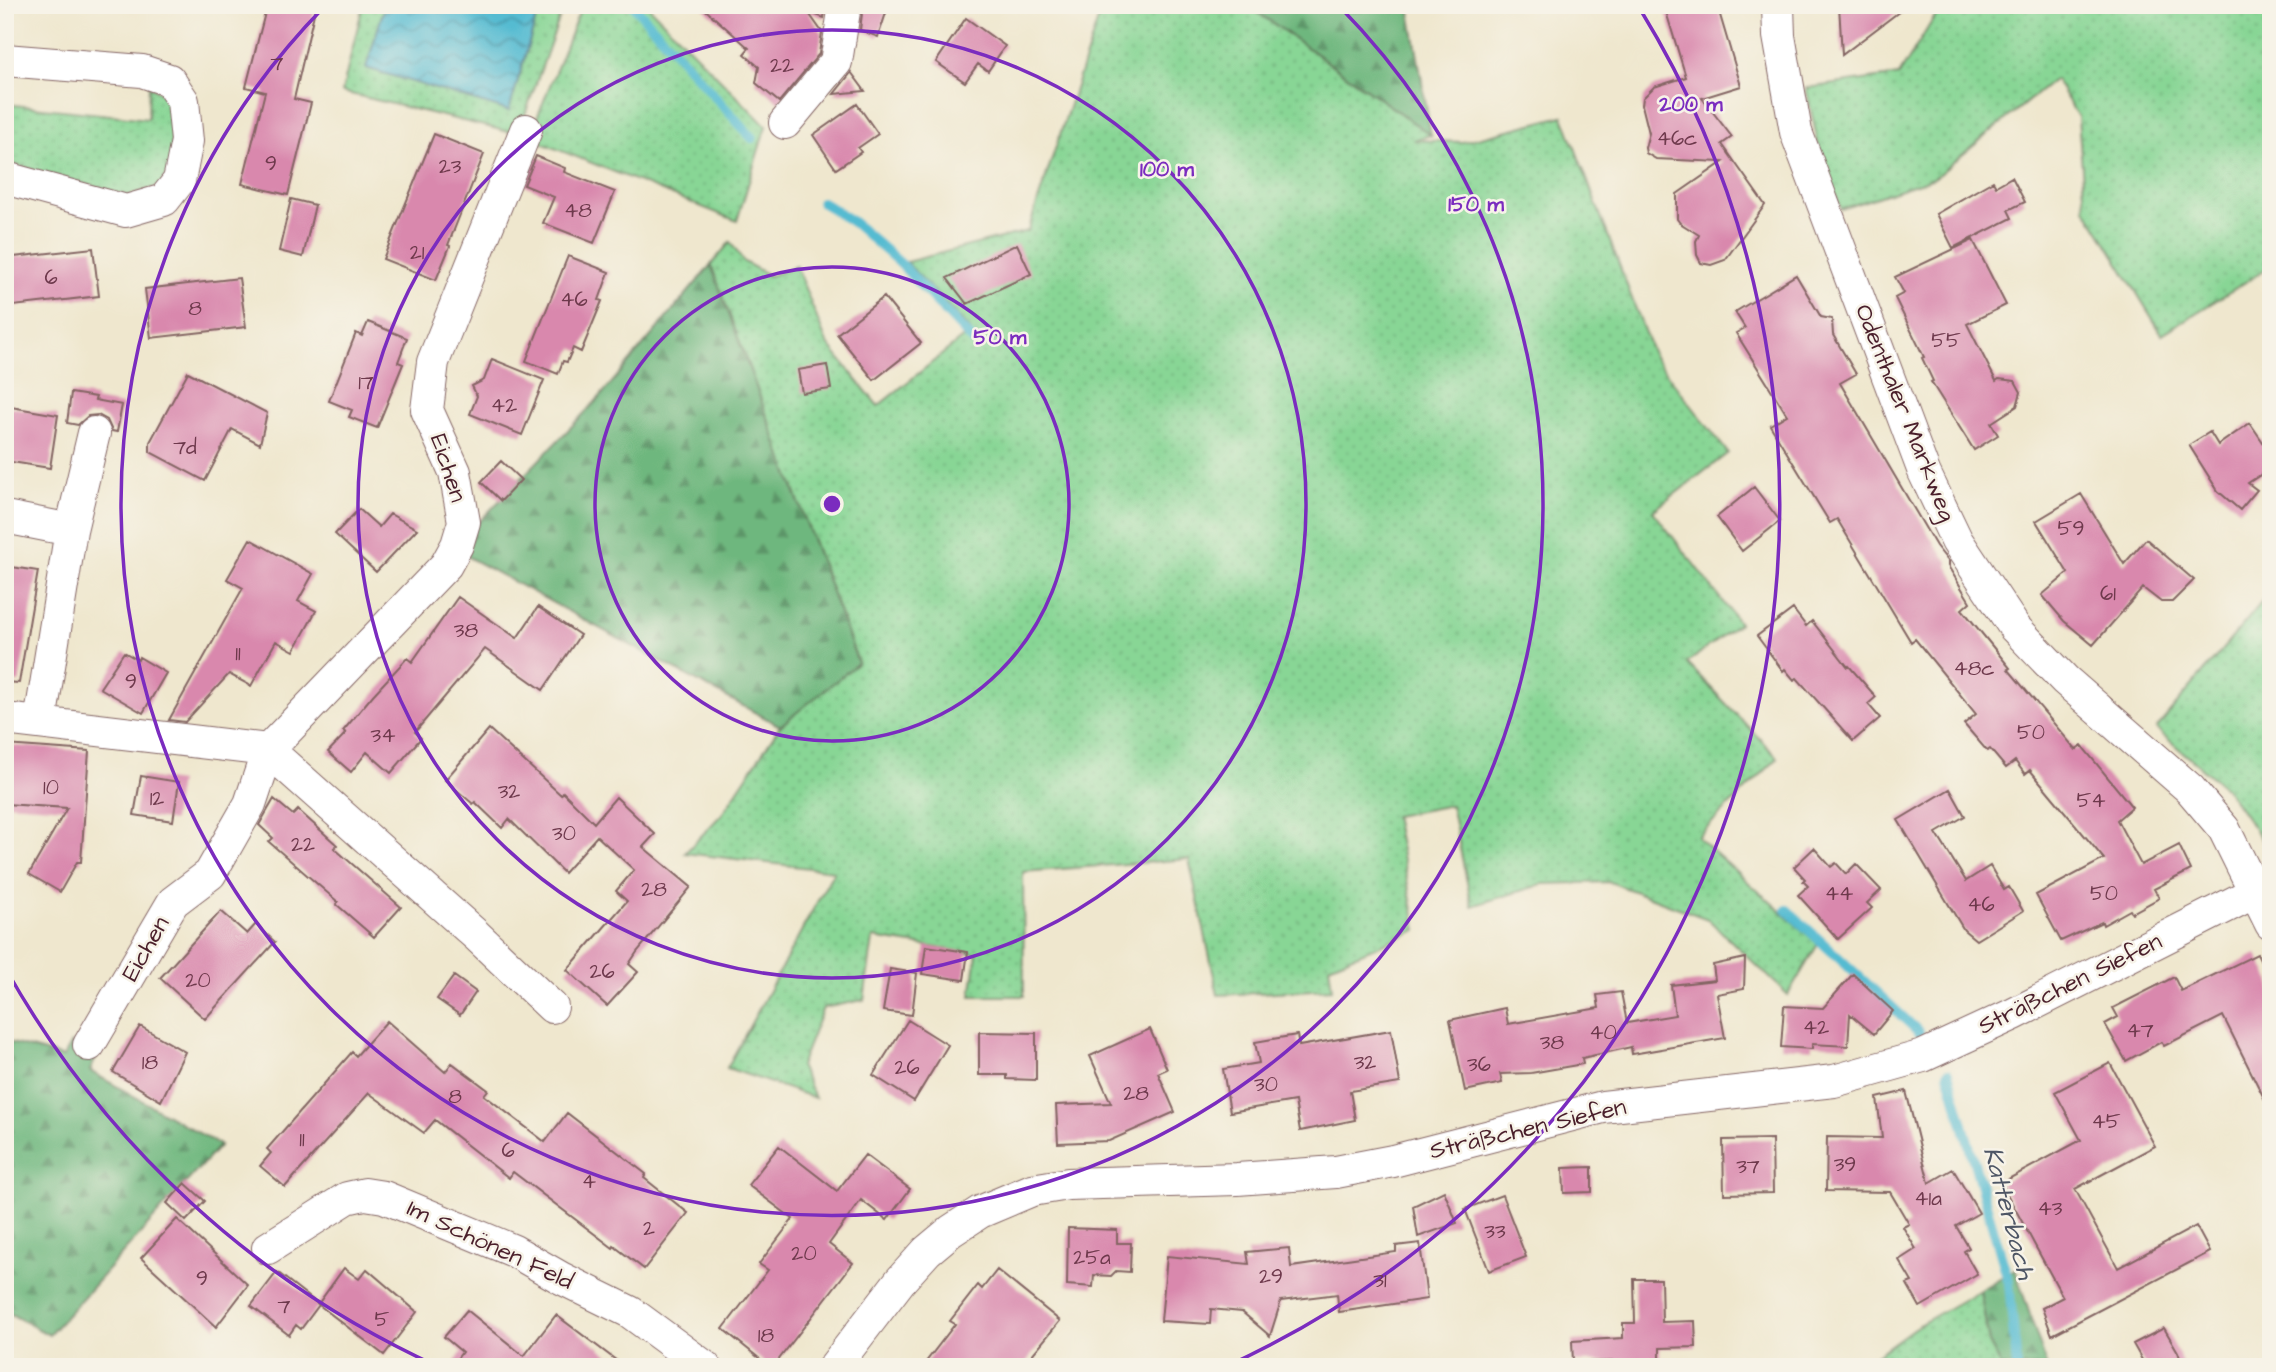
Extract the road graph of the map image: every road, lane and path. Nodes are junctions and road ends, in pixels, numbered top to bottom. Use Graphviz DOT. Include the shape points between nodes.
graph roads {
  1 [pos="845,5"];
  2 [pos="1778,5"];
  3 [pos="5,60"];
  4 [pos="785,123"];
  5 [pos="526,130"];
  6 [pos="5,178"];
  7 [pos="94,433"];
  8 [pos="5,517"];
  9 [pos="71,530"];
  10 [pos="5,719"];
  11 [pos="40,722"];
  12 [pos="268,750"];
  13 [pos="2255,892"];
  14 [pos="2271,924"];
  15 [pos="552,1007"];
  16 [pos="89,1045"];
  17 [pos="268,1248"];
  18 [pos="705,1367"];
  19 [pos="834,1367"];
  1 -- 4 [label="street" via="836,62"];
  2 -- 13 [label="street, Odenthaler Markweg" via="1796,132 1924,472 1957,541 2015,628 2065,680 2190,789 2224,830"];
  3 -- 6 [label="street" via="142,71 169,80 183,101 187,141 179,181 164,200 126,212"];
  5 -- 12 [label="street, Eichen" via="433,362 427,410 455,472 464,522 457,545 446,565"];
  7 -- 9 [label="street"];
  8 -- 9 [label="street"];
  9 -- 11 [label="street"];
  10 -- 11 [label="street"];
  11 -- 12 [label="street"];
  12 -- 15 [label="street"];
  12 -- 16 [label="street, Eichen" via="250,804 210,874 173,902"];
  13 -- 14 [label="street, Odenthaler Markweg"];
  13 -- 19 [label="street, Sträßchen Siefen" via="1923,1056 1835,1081 1603,1107 1336,1172 1068,1184 1021,1194 980,1212 927,1251"];
  17 -- 18 [label="street, Im Schönen Feld" via="347,1198 384,1196 514,1251 630,1312"];
}
